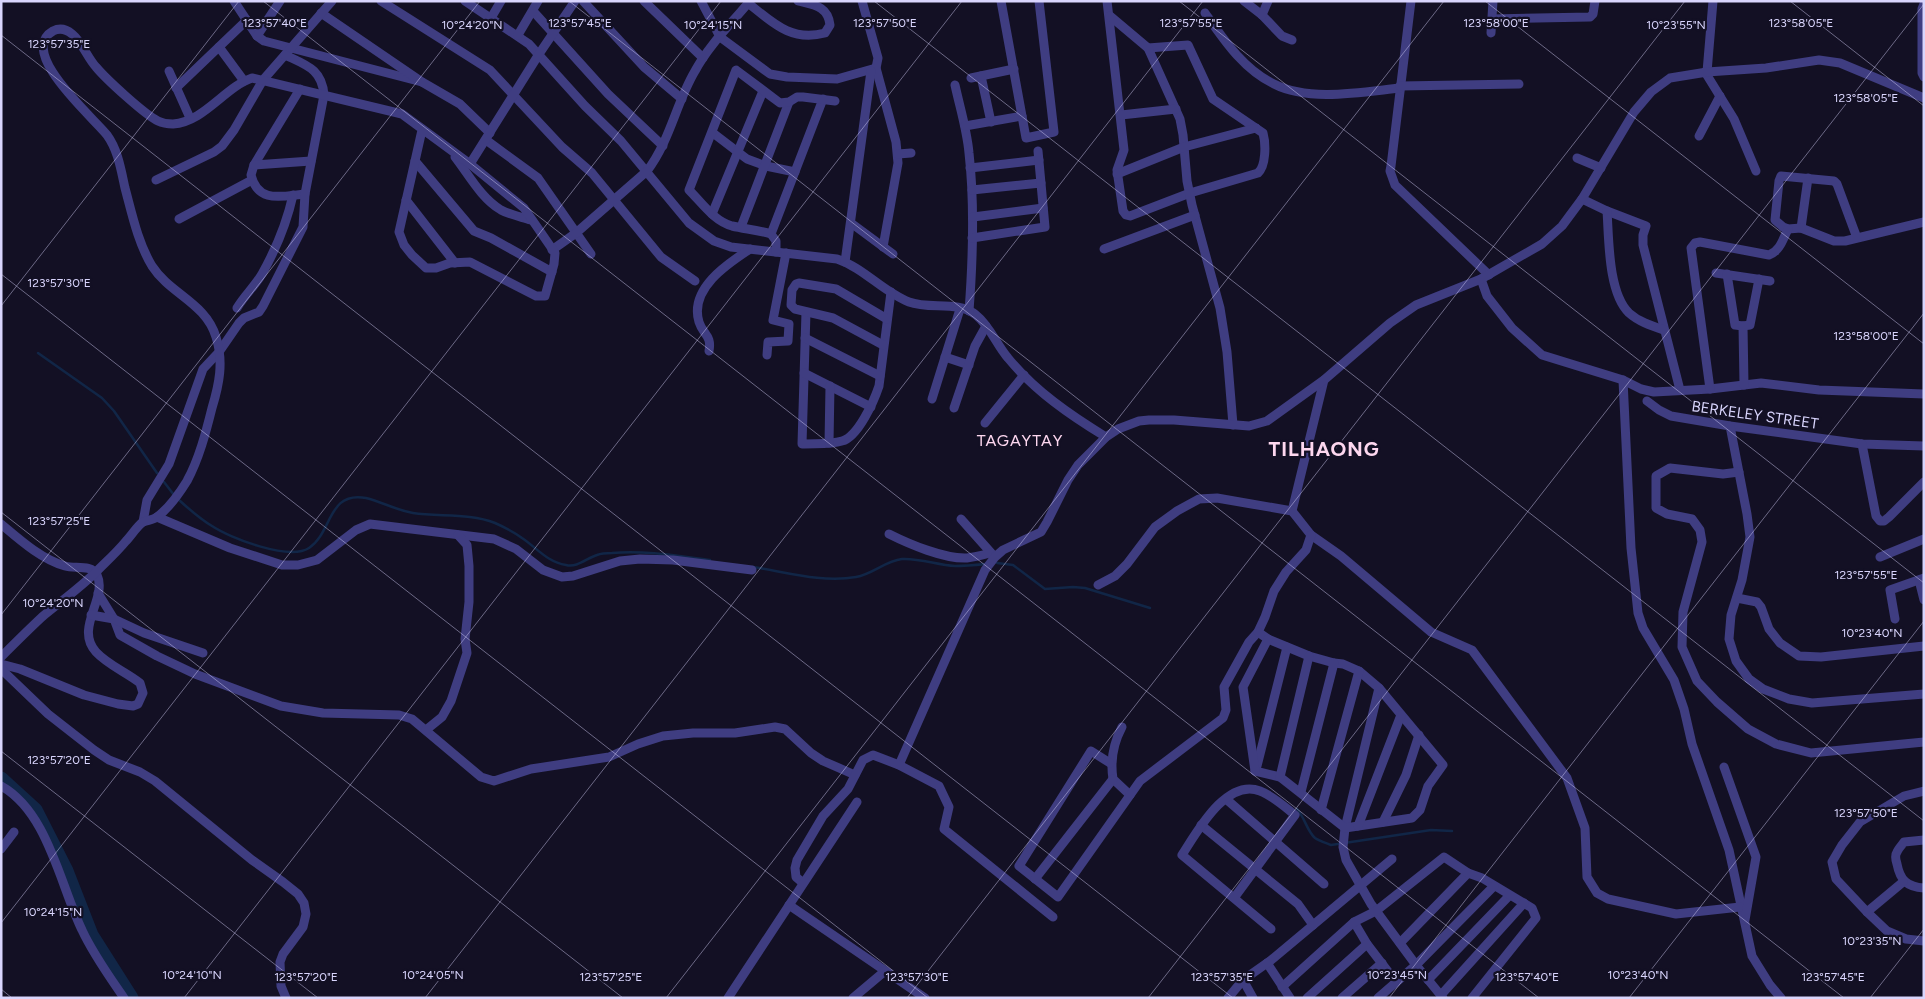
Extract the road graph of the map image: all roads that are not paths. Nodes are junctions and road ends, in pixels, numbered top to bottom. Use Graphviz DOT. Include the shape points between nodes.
graph roads {
  1 [pos="234,1"];
  2 [pos="332,1"];
  3 [pos="381,1"];
  4 [pos="465,1"];
  5 [pos="538,1"];
  6 [pos="575,1"];
  7 [pos="583,1"];
  8 [pos="644,1"];
  9 [pos="701,1"];
  10 [pos="798,1"];
  11 [pos="862,1"];
  12 [pos="1002,1"];
  13 [pos="1039,1"];
  14 [pos="1107,1"];
  15 [pos="1244,1"];
  16 [pos="1268,1"];
  17 [pos="1411,1"];
  18 [pos="1493,1"];
  19 [pos="1595,1"];
  20 [pos="1713,1"];
  21 [pos="278,2"];
  22 [pos="749,2"];
  23 [pos="498,4"];
  24 [pos="1924,4"];
  25 [pos="533,10"];
  26 [pos="321,13"];
  27 [pos="1205,13"];
  28 [pos="1262,15"];
  29 [pos="1110,16"];
  30 [pos="491,18"];
  31 [pos="1492,19"];
  32 [pos="247,20"];
  33 [pos="554,32"];
  34 [pos="1491,33"];
  35 [pos="518,35"];
  36 [pos="257,36"];
  37 [pos="720,37"];
  38 [pos="1292,40"];
  39 [pos="219,47"];
  40 [pos="1148,48"];
  41 [pos="288,51"];
  42 [pos="539,54"];
  43 [pos="703,58"];
  44 [pos="874,69"];
  45 [pos="1014,69"];
  46 [pos="169,71"];
  47 [pos="1706,72"];
  48 [pos="981,76"];
  49 [pos="1924,77"];
  50 [pos="971,78"];
  51 [pos="263,80"];
  52 [pos="244,81"];
  53 [pos="422,82"];
  54 [pos="1519,84"];
  55 [pos="955,85"];
  56 [pos="1400,87"];
  57 [pos="176,88"];
  58 [pos="300,89"];
  59 [pos="762,91"];
  60 [pos="324,95"];
  61 [pos="513,95"];
  62 [pos="1720,96"];
  63 [pos="1924,98"];
  64 [pos="682,99"];
  65 [pos="823,99"];
  66 [pos="834,101"];
  67 [pos="789,102"];
  68 [pos="1176,109"];
  69 [pos="1121,115"];
  70 [pos="1022,116"];
  71 [pos="190,118"];
  72 [pos="991,122"];
  73 [pos="965,126"];
  74 [pos="1256,128"];
  75 [pos="422,130"];
  76 [pos="713,133"];
  77 [pos="488,136"];
  78 [pos="1699,136"];
  79 [pos="663,146"];
  80 [pos="1184,147"];
  81 [pos="738,152"];
  82 [pos="911,152"];
  83 [pos="898,154"];
  84 [pos="1577,158"];
  85 [pos="311,161"];
  86 [pos="415,161"];
  87 [pos="254,164"];
  88 [pos="766,166"];
  89 [pos="470,168"];
  90 [pos="970,168"];
  91 [pos="1601,168"];
  92 [pos="647,171"];
  93 [pos="1756,171"];
  94 [pos="796,172"];
  95 [pos="1117,174"];
  96 [pos="1808,178"];
  97 [pos="156,180"];
  98 [pos="252,180"];
  99 [pos="1041,183"];
  100 [pos="972,190"];
  101 [pos="1190,193"];
  102 [pos="305,194"];
  103 [pos="293,195"];
  104 [pos="1582,199"];
  105 [pos="406,200"];
  106 [pos="615,200"];
  107 [pos="1043,208"];
  108 [pos="1607,211"];
  109 [pos="712,214"];
  110 [pos="1195,215"];
  111 [pos="973,217"];
  112 [pos="179,219"];
  113 [pos="531,220"];
  114 [pos="1924,222"];
  115 [pos="851,223"];
  116 [pos="741,227"];
  117 [pos="1801,228"];
  118 [pos="1788,229"];
  119 [pos="576,233"];
  120 [pos="771,234"];
  121 [pos="972,238"];
  122 [pos="1857,238"];
  123 [pos="882,247"];
  124 [pos="750,249"];
  125 [pos="1104,249"];
  126 [pos="552,250"];
  127 [pos="776,252"];
  128 [pos="786,253"];
  129 [pos="591,254"];
  130 [pos="893,254"];
  131 [pos="845,262"];
  132 [pos="455,263"];
  133 [pos="552,272"];
  134 [pos="1716,273"];
  135 [pos="1727,274"];
  136 [pos="1485,277"];
  137 [pos="1759,279"];
  138 [pos="695,280"];
  139 [pos="1770,281"];
  140 [pos="891,292"];
  141 [pos="237,308"];
  142 [pos="965,310"];
  143 [pos="806,312"];
  144 [pos="887,319"];
  145 [pos="986,326"];
  146 [pos="1743,326"];
  147 [pos="1664,330"];
  148 [pos="805,338"];
  149 [pos="883,346"];
  150 [pos="709,351"];
  151 [pos="219,352"];
  152 [pos="766,355"];
  153 [pos="945,357"];
  154 [pos="968,365"];
  155 [pos="804,373"];
  156 [pos="1024,375"];
  157 [pos="880,376"];
  158 [pos="1324,380"];
  159 [pos="1623,380"];
  160 [pos="1744,385"];
  161 [pos="830,386"];
  162 [pos="1710,389"];
  163 [pos="1680,390"];
  164 [pos="1924,394"];
  165 [pos="932,399"];
  166 [pos="1647,401"];
  167 [pos="871,407"];
  168 [pos="954,408"];
  169 [pos="985,423"];
  170 [pos="1233,425"];
  171 [pos="1730,426"];
  172 [pos="1106,437"];
  173 [pos="829,443"];
  174 [pos="1862,444"];
  175 [pos="1924,446"];
  176 [pos="1739,472"];
  177 [pos="1924,482"];
  178 [pos="1292,511"];
  179 [pos="157,517"];
  180 [pos="961,519"];
  181 [pos="142,522"];
  182 [pos="1,524"];
  183 [pos="889,534"];
  184 [pos="458,535"];
  185 [pos="1311,535"];
  186 [pos="1924,539"];
  187 [pos="993,555"];
  188 [pos="1880,557"];
  189 [pos="752,570"];
  190 [pos="96,573"];
  191 [pos="1921,579"];
  192 [pos="1098,585"];
  193 [pos="98,593"];
  194 [pos="1736,598"];
  195 [pos="1924,600"];
  196 [pos="91,616"];
  197 [pos="114,619"];
  198 [pos="1895,619"];
  199 [pos="1258,632"];
  200 [pos="1268,639"];
  201 [pos="1924,646"];
  202 [pos="1287,647"];
  203 [pos="203,653"];
  204 [pos="1309,656"];
  205 [pos="1,657"];
  206 [pos="1334,663"];
  207 [pos="1,664"];
  208 [pos="1,669"];
  209 [pos="1359,671"];
  210 [pos="1379,688"];
  211 [pos="1924,694"];
  212 [pos="1401,716"];
  213 [pos="1122,727"];
  214 [pos="426,730"];
  215 [pos="1419,735"];
  216 [pos="1924,742"];
  217 [pos="1110,763"];
  218 [pos="899,766"];
  219 [pos="1724,768"];
  220 [pos="1255,771"];
  221 [pos="855,775"];
  222 [pos="1280,777"];
  223 [pos="1113,779"];
  224 [pos="1,786"];
  225 [pos="1924,791"];
  226 [pos="1301,792"];
  227 [pos="1130,795"];
  228 [pos="1226,799"];
  229 [pos="857,802"];
  230 [pos="1321,810"];
  231 [pos="1383,822"];
  232 [pos="1201,825"];
  233 [pos="1358,826"];
  234 [pos="1344,828"];
  235 [pos="14,832"];
  236 [pos="1924,840"];
  237 [pos="1276,842"];
  238 [pos="1,849"];
  239 [pos="1392,859"];
  240 [pos="1255,870"];
  241 [pos="1468,872"];
  242 [pos="1037,880"];
  243 [pos="1903,882"];
  244 [pos="803,883"];
  245 [pos="1324,884"];
  246 [pos="1361,886"];
  247 [pos="1494,886"];
  248 [pos="1924,888"];
  249 [pos="1028,896"];
  250 [pos="1509,896"];
  251 [pos="1234,898"];
  252 [pos="1524,903"];
  253 [pos="789,905"];
  254 [pos="1740,907"];
  255 [pos="1376,911"];
  256 [pos="1866,912"];
  257 [pos="1053,917"];
  258 [pos="1354,922"];
  259 [pos="1744,923"];
  260 [pos="1313,925"];
  261 [pos="1271,929"];
  262 [pos="1924,941"];
  263 [pos="1400,943"];
  264 [pos="1367,944"];
  265 [pos="1267,963"];
  266 [pos="1382,963"];
  267 [pos="1416,965"];
  268 [pos="885,971"];
  269 [pos="1243,980"];
  270 [pos="1428,980"];
  271 [pos="1396,982"];
  272 [pos="1282,986"];
  273 [pos="1442,996"];
  274 [pos="124,998"];
  275 [pos="286,998"];
  276 [pos="728,998"];
  277 [pos="853,998"];
  278 [pos="925,998"];
  279 [pos="1228,998"];
  280 [pos="1253,998"];
  281 [pos="1290,998"];
  282 [pos="1307,998"];
  283 [pos="1342,998"];
  284 [pos="1378,998"];
  285 [pos="1472,998"];
  286 [pos="1781,998"];
  1 -- 32 [label="street"];
  2 -- 26 [label="street"];
  3 -- 61 [label="street" via="490,70"];
  4 -- 30 [label="street"];
  5 -- 25 [label="street"];
  6 -- 33 [label="street"];
  7 -- 64 [label="street" via="644,67"];
  8 -- 43 [label="street"];
  9 -- 37 [label="street"];
  10 -- 22 [label="street" via="817,5 826,12 830,25 825,34 788,33"];
  11 -- 44 [label="street" via="878,58"];
  12 -- 45 [label="street"];
  13 -- 70 [label="street" via="1054,132 1026,138"];
  14 -- 29 [label="street"];
  15 -- 28 [label="street"];
  16 -- 28 [label="street"];
  17 -- 56 [label="street"];
  18 -- 31 [label="street"];
  19 -- 31 [label="street" via="1590,16"];
  20 -- 47 [label="street"];
  21 -- 36 [label="street"];
  22 -- 37 [label="street"];
  23 -- 30 [label="street"];
  24 -- 49 [label="street"];
  25 -- 33 [label="street"];
  25 -- 35 [label="street"];
  26 -- 41 [label="street"];
  26 -- 53 [label="street"];
  27 -- 56 [label="street" via="1231,50 1275,85 1306,93 1353,93"];
  28 -- 38 [label="street" via="1282,36"];
  29 -- 40 [label="street"];
  29 -- 69 [label="street"];
  30 -- 35 [label="street"];
  31 -- 34 [label="street"];
  32 -- 36 [label="street"];
  32 -- 39 [label="street"];
  33 -- 42 [label="street"];
  33 -- 79 [label="street" via="592,76"];
  35 -- 42 [label="street"];
  36 -- 41 [label="street"];
  37 -- 43 [label="street"];
  37 -- 44 [label="street" via="761,69 777,77 838,79"];
  39 -- 52 [label="street"];
  39 -- 57 [label="street"];
  40 -- 68 [label="street"];
  40 -- 74 [label="street" via="1188,45 1214,99"];
  41 -- 51 [label="street"];
  41 -- 53 [label="street"];
  41 -- 60 [label="street" via="320,78"];
  42 -- 61 [label="street"];
  42 -- 92 [label="street"];
  43 -- 64 [label="street"];
  44 -- 83 [label="street"];
  44 -- 115 [label="street"];
  45 -- 48 [label="street"];
  45 -- 70 [label="street"];
  46 -- 57 [label="street"];
  47 -- 62 [label="street"];
  47 -- 63 [label="street" via="1819,60 1840,63"];
  47 -- 91 [label="street" via="1670,78 1651,92 1634,112"];
  48 -- 50 [label="street"];
  48 -- 72 [label="street"];
  51 -- 52 [label="street" via="252,78"];
  51 -- 58 [label="street"];
  51 -- 97 [label="street" via="222,146"];
  52 -- 71 [label="street"];
  53 -- 77 [label="street" via="460,104"];
  54 -- 56 [label="street"];
  55 -- 73 [label="street"];
  56 -- 136 [label="street" via="1392,179"];
  57 -- 71 [label="street"];
  58 -- 60 [label="street"];
  58 -- 87 [label="street"];
  59 -- 67 [label="street" via="780,103"];
  59 -- 76 [label="street" via="736,70"];
  59 -- 81 [label="street"];
  60 -- 75 [label="street" via="396,112"];
  60 -- 85 [label="street"];
  61 -- 77 [label="street"];
  61 -- 106 [label="street" via="562,147 592,172"];
  62 -- 78 [label="street"];
  62 -- 93 [label="street" via="1734,119"];
  64 -- 79 [label="street"];
  65 -- 66 [label="street"];
  65 -- 67 [label="street" via="798,97"];
  65 -- 94 [label="street"];
  67 -- 88 [label="street"];
  68 -- 69 [label="street"];
  68 -- 80 [label="street"];
  69 -- 95 [label="street" via="1124,150"];
  70 -- 72 [label="street"];
  71 -- 151 [label="street" via="174,124 157,120 97,69 70,32 55,30 44,43 44,51 57,79 69,96 102,128 115,151 132,215 151,264 207,317 216,335"];
  72 -- 73 [label="street"];
  73 -- 90 [label="street"];
  74 -- 80 [label="street"];
  74 -- 101 [label="street" via="1264,137 1260,172"];
  75 -- 86 [label="street"];
  75 -- 89 [label="street"];
  76 -- 81 [label="street"];
  76 -- 109 [label="street" via="690,190"];
  77 -- 89 [label="street"];
  77 -- 119 [label="street" via="538,178"];
  79 -- 92 [label="street"];
  80 -- 95 [label="street"];
  80 -- 101 [label="street"];
  81 -- 88 [label="street"];
  81 -- 109 [label="street"];
  82 -- 83 [label="street"];
  83 -- 123 [label="street" via="898,171"];
  84 -- 91 [label="street"];
  85 -- 87 [label="street"];
  85 -- 102 [label="street"];
  86 -- 105 [label="street"];
  86 -- 133 [label="street" via="474,231"];
  87 -- 98 [label="street"];
  88 -- 94 [label="street"];
  88 -- 116 [label="street"];
  89 -- 113 [label="street" via="510,195"];
  89 -- 113 [label="street" via="480,192 493,204 503,211"];
  90 -- 99 [label="street" via="1038,156"];
  90 -- 100 [label="street"];
  91 -- 104 [label="street"];
  92 -- 106 [label="street"];
  92 -- 124 [label="street" via="696,230 723,246"];
  94 -- 120 [label="street"];
  95 -- 101 [label="street" via="1122,208 1128,216"];
  96 -- 117 [label="street"];
  96 -- 118 [label="street" via="1780,178 1775,220"];
  96 -- 122 [label="street" via="1830,179 1837,184"];
  98 -- 103 [label="street" via="266,196"];
  98 -- 112 [label="street"];
  99 -- 100 [label="street"];
  99 -- 107 [label="street"];
  100 -- 111 [label="street"];
  101 -- 110 [label="street"];
  102 -- 103 [label="street"];
  102 -- 151 [label="street" via="303,227 263,306 259,312 239,323"];
  103 -- 141 [label="street" via="271,256"];
  104 -- 108 [label="street"];
  104 -- 136 [label="street" via="1562,226 1542,244"];
  105 -- 132 [label="street"];
  105 -- 132 [label="street" via="399,232 404,245 426,268"];
  106 -- 119 [label="street"];
  106 -- 138 [label="street" via="661,257"];
  107 -- 111 [label="street"];
  107 -- 121 [label="street" via="1045,227"];
  108 -- 147 [label="street" via="1618,295 1628,312 1644,323"];
  108 -- 147 [label="street" via="1646,226 1643,245"];
  109 -- 116 [label="street"];
  110 -- 125 [label="street"];
  110 -- 170 [label="street" via="1220,308"];
  111 -- 121 [label="street"];
  113 -- 126 [label="street"];
  114 -- 122 [label="street"];
  115 -- 123 [label="street"];
  115 -- 131 [label="street"];
  116 -- 120 [label="street"];
  117 -- 118 [label="street"];
  117 -- 122 [label="street" via="1834,241"];
  118 -- 162 [label="street" via="1780,246 1769,255 1700,242 1691,248"];
  119 -- 126 [label="street"];
  119 -- 129 [label="street"];
  120 -- 127 [label="street" via="776,241"];
  121 -- 142 [label="street"];
  123 -- 130 [label="street"];
  124 -- 127 [label="street"];
  124 -- 150 [label="street" via="721,269 706,287 698,305 699,321 710,339"];
  126 -- 133 [label="street" via="555,253"];
  127 -- 128 [label="street"];
  128 -- 131 [label="street"];
  128 -- 152 [label="street" via="773,320 789,324 788,341 768,342"];
  131 -- 140 [label="street"];
  132 -- 133 [label="street" via="470,262 536,296 545,296"];
  134 -- 135 [label="street"];
  135 -- 137 [label="street"];
  135 -- 146 [label="street" via="1735,325"];
  136 -- 158 [label="street" via="1416,306 1390,323"];
  136 -- 159 [label="street" via="1488,296 1512,328 1542,355"];
  137 -- 139 [label="street"];
  137 -- 146 [label="street" via="1750,325"];
  140 -- 142 [label="street" via="915,304"];
  140 -- 144 [label="street"];
  142 -- 145 [label="street" via="978,316"];
  142 -- 153 [label="street"];
  143 -- 144 [label="street" via="795,310 791,305 794,286 799,283 836,288"];
  143 -- 148 [label="street"];
  143 -- 149 [label="street" via="833,318"];
  144 -- 149 [label="street"];
  145 -- 154 [label="street"];
  145 -- 156 [label="street"];
  146 -- 160 [label="street"];
  147 -- 163 [label="street"];
  148 -- 155 [label="street"];
  148 -- 157 [label="street"];
  149 -- 157 [label="street"];
  151 -- 179 [label="street" via="218,388 194,464 179,492"];
  151 -- 181 [label="street" via="203,370 169,464 147,500"];
  153 -- 154 [label="street"];
  153 -- 165 [label="street"];
  154 -- 168 [label="street"];
  155 -- 161 [label="street"];
  155 -- 173 [label="street" via="802,444"];
  156 -- 169 [label="street"];
  156 -- 172 [label="street" via="1074,417"];
  157 -- 167 [label="street"];
  158 -- 170 [label="street" via="1267,421 1249,426"];
  158 -- 178 [label="street"];
  159 -- 163 [label="street" via="1654,392"];
  159 -- 254 [label="street" via="1631,548 1638,614 1674,680 1692,744 1729,850"];
  160 -- 162 [label="street"];
  160 -- 164 [label="street" via="1761,383 1819,390"];
  161 -- 167 [label="street"];
  161 -- 173 [label="street"];
  162 -- 163 [label="street"];
  166 -- 171 [label="street, BERKELEY STREET" via="1671,416"];
  167 -- 173 [label="street" via="850,436"];
  170 -- 172 [label="street" via="1149,420 1127,425"];
  171 -- 174 [label="street, BERKELEY STREET"];
  171 -- 176 [label="street"];
  172 -- 187 [label="street" via="1073,472 1041,532"];
  174 -- 175 [label="street, BERKELEY STREET"];
  174 -- 177 [label="street" via="1876,516 1880,521 1884,521"];
  176 -- 194 [label="street" via="1750,537"];
  176 -- 216 [label="street" via="1722,474 1670,468 1656,476 1656,508 1667,514 1692,519 1700,530 1702,542 1683,612 1682,647 1697,681 1748,729 1776,744 1811,752"];
  178 -- 185 [label="street"];
  178 -- 192 [label="street" via="1216,498 1199,499 1155,527 1127,564 1115,576"];
  179 -- 181 [label="street"];
  179 -- 184 [label="street" via="230,548 282,565 317,560 356,530 370,524"];
  180 -- 187 [label="street"];
  181 -- 190 [label="street"];
  182 -- 190 [label="street" via="28,546 57,563 88,568"];
  183 -- 187 [label="street" via="904,542 951,556"];
  184 -- 189 [label="street" via="494,539 516,549 543,570 562,578 620,561 640,559"];
  184 -- 214 [label="street" via="467,544 469,566 467,654 451,701 442,717"];
  185 -- 199 [label="street" via="1306,550 1274,591"];
  185 -- 254 [label="street" via="1341,556 1431,632 1472,650 1567,778 1585,828 1588,877 1597,893 1608,899 1676,914"];
  186 -- 188 [label="street"];
  187 -- 218 [label="street"];
  190 -- 193 [label="street"];
  190 -- 205 [label="street" via="41,618"];
  191 -- 195 [label="street"];
  191 -- 198 [label="street" via="1890,590"];
  193 -- 196 [label="street"];
  193 -- 197 [label="street"];
  194 -- 201 [label="street" via="1757,602 1769,629 1780,643 1799,656 1820,657"];
  194 -- 211 [label="street" via="1729,640 1736,661 1748,679 1763,689 1789,700 1812,703"];
  196 -- 197 [label="street"];
  196 -- 207 [label="street" via="89,633 92,647 140,683 143,693 138,704 128,706 95,699"];
  197 -- 203 [label="street" via="156,638"];
  197 -- 214 [label="street" via="120,636 133,644 195,674 281,706 324,713 399,715 412,719"];
  199 -- 200 [label="street"];
  199 -- 227 [label="street" via="1224,687 1226,710 1223,718 1140,781"];
  200 -- 202 [label="street"];
  200 -- 220 [label="street" via="1243,687"];
  202 -- 204 [label="street"];
  202 -- 220 [label="street"];
  204 -- 206 [label="street"];
  204 -- 222 [label="street"];
  206 -- 209 [label="street"];
  206 -- 226 [label="street"];
  208 -- 275 [label="street" via="48,714 94,750 155,781 298,894 304,902 306,914 303,927 280,962 281,986"];
  209 -- 210 [label="street"];
  209 -- 230 [label="street"];
  210 -- 212 [label="street"];
  210 -- 234 [label="street"];
  212 -- 215 [label="street"];
  212 -- 233 [label="street"];
  213 -- 217 [label="street" via="1116,737"];
  214 -- 221 [label="street" via="481,777 494,782 531,769 609,756 663,736 734,733 775,727 786,729 823,761"];
  215 -- 231 [label="street" via="1406,775"];
  215 -- 231 [label="street" via="1443,765 1428,786 1420,810 1412,818"];
  217 -- 223 [label="street"];
  217 -- 242 [label="street" via="1090,751 1019,866"];
  218 -- 221 [label="street" via="873,754 863,760"];
  218 -- 249 [label="street" via="938,786 949,807 944,828"];
  219 -- 259 [label="street" via="1756,858"];
  220 -- 222 [label="street"];
  221 -- 244 [label="street" via="848,789 823,816 797,860 796,877"];
  222 -- 226 [label="street"];
  223 -- 227 [label="street"];
  223 -- 242 [label="street"];
  224 -- 274 [label="street" via="33,816 53,854 82,929"];
  225 -- 256 [label="street" via="1904,796 1860,822 1832,862 1836,878"];
  226 -- 230 [label="street"];
  227 -- 242 [label="street" via="1058,897"];
  228 -- 232 [label="street"];
  228 -- 237 [label="street"];
  228 -- 237 [label="street" via="1242,790 1258,790 1295,815"];
  229 -- 244 [label="street"];
  230 -- 234 [label="street"];
  231 -- 233 [label="street"];
  232 -- 240 [label="street"];
  232 -- 251 [label="street" via="1182,855"];
  233 -- 234 [label="street"];
  234 -- 246 [label="street" via="1346,860"];
  235 -- 238 [label="street"];
  236 -- 243 [label="street" via="1904,842 1896,853"];
  237 -- 240 [label="street"];
  237 -- 245 [label="street"];
  239 -- 246 [label="street"];
  240 -- 251 [label="street"];
  240 -- 260 [label="street" via="1298,904"];
  241 -- 247 [label="street"];
  241 -- 255 [label="street" via="1444,857"];
  241 -- 263 [label="street"];
  242 -- 249 [label="street"];
  243 -- 248 [label="street"];
  243 -- 256 [label="street"];
  244 -- 253 [label="street"];
  246 -- 255 [label="street"];
  246 -- 260 [label="street"];
  247 -- 250 [label="street"];
  247 -- 267 [label="street"];
  249 -- 257 [label="street"];
  250 -- 252 [label="street"];
  250 -- 270 [label="street"];
  251 -- 261 [label="street"];
  252 -- 273 [label="street"];
  252 -- 285 [label="street" via="1532,908 1536,918"];
  253 -- 268 [label="street"];
  253 -- 276 [label="street"];
  254 -- 259 [label="street"];
  255 -- 258 [label="street"];
  255 -- 263 [label="street"];
  256 -- 262 [label="street" via="1887,931"];
  258 -- 264 [label="street"];
  258 -- 272 [label="street"];
  259 -- 286 [label="street" via="1752,956"];
  260 -- 265 [label="street"];
  263 -- 267 [label="street"];
  264 -- 266 [label="street"];
  264 -- 282 [label="street"];
  265 -- 269 [label="street"];
  265 -- 272 [label="street"];
  266 -- 271 [label="street"];
  266 -- 283 [label="street"];
  267 -- 270 [label="street"];
  267 -- 271 [label="street"];
  268 -- 277 [label="street"];
  268 -- 278 [label="street"];
  269 -- 279 [label="street"];
  269 -- 280 [label="street"];
  270 -- 273 [label="street"];
  271 -- 284 [label="street"];
  272 -- 281 [label="street"];
}
